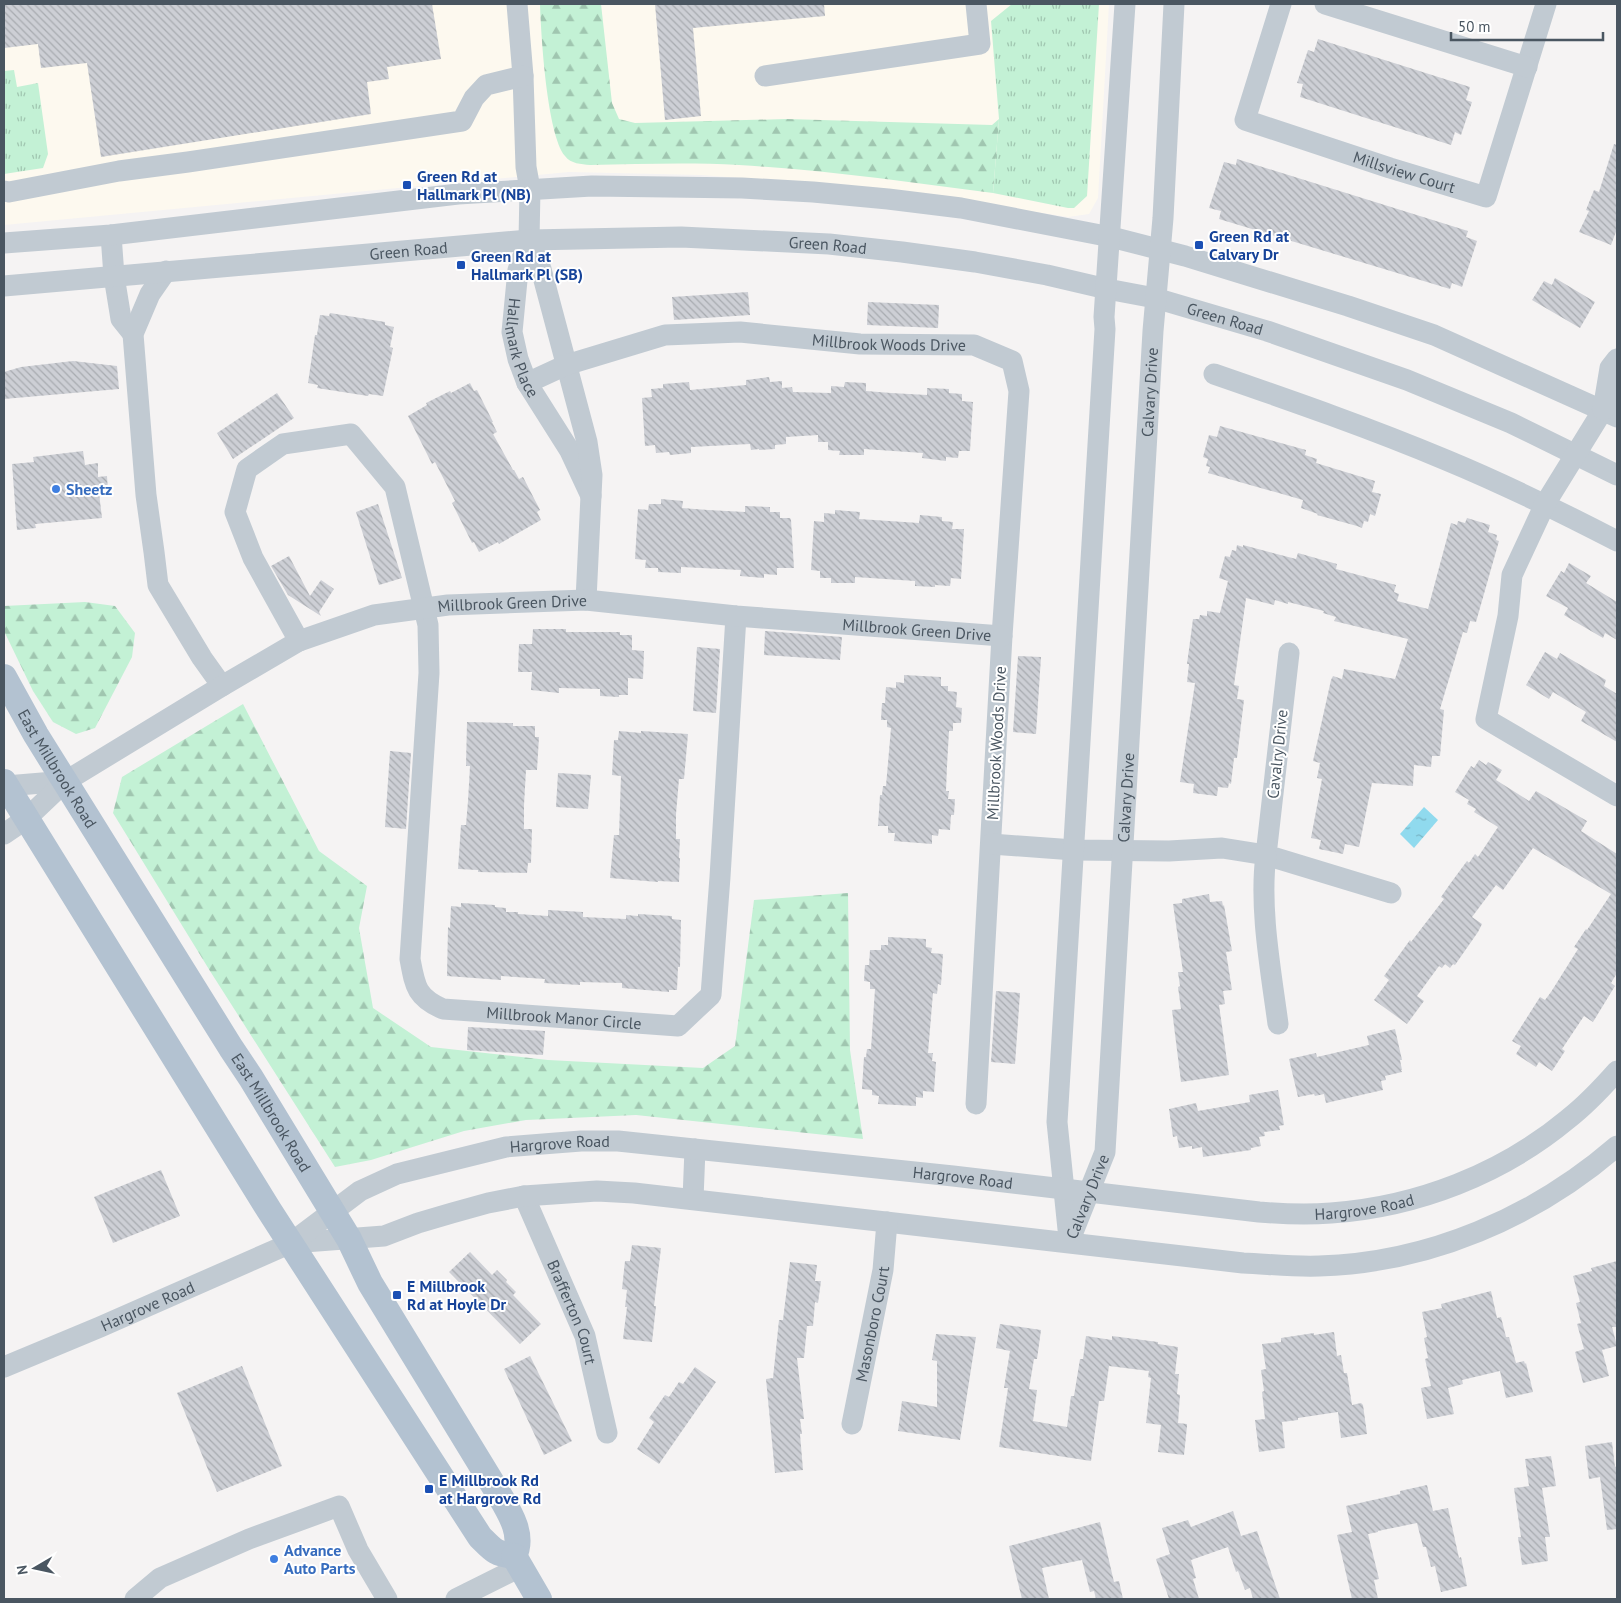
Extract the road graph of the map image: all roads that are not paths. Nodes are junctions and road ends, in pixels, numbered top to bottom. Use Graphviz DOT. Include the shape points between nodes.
graph roads {
  1 [pos="517,4"];
  2 [pos="976,4"];
  3 [pos="1125,4"];
  4 [pos="1174,4"];
  5 [pos="1281,4"];
  6 [pos="1325,4"];
  7 [pos="1546,4"];
  8 [pos="1527,68"];
  9 [pos="522,76"];
  10 [pos="765,76"];
  11 [pos="530,189"];
  12 [pos="4,191"];
  13 [pos="111,235"];
  14 [pos="1110,237"];
  15 [pos="529,240"];
  16 [pos="4,243"];
  17 [pos="1159,248"];
  18 [pos="166,271"];
  19 [pos="114,276"];
  20 [pos="4,286"];
  21 [pos="1107,289"];
  22 [pos="1156,298"];
  23 [pos="133,334"];
  24 [pos="1617,359"];
  25 [pos="566,365"];
  26 [pos="1214,374"];
  27 [pos="528,383"];
  28 [pos="1612,408"];
  29 [pos="1577,455"];
  30 [pos="1617,474"];
  31 [pos="591,496"];
  32 [pos="1545,504"];
  33 [pos="1617,541"];
  34 [pos="586,600"];
  35 [pos="425,608"];
  36 [pos="736,616"];
  37 [pos="1002,636"];
  38 [pos="299,641"];
  39 [pos="1289,653"];
  40 [pos="4,677"];
  41 [pos="222,686"];
  42 [pos="66,781"];
  43 [pos="5,785"];
  44 [pos="1617,796"];
  45 [pos="26,819"];
  46 [pos="4,834"];
  47 [pos="991,844"];
  48 [pos="1074,850"];
  49 [pos="1123,851"];
  50 [pos="1266,855"];
  51 [pos="1390,893"];
  52 [pos="1278,1024"];
  53 [pos="1617,1071"];
  54 [pos="976,1104"];
  55 [pos="1617,1146"];
  56 [pos="695,1149"];
  57 [pos="1064,1189"];
  58 [pos="1090,1192"];
  59 [pos="524,1196"];
  60 [pos="693,1199"];
  61 [pos="332,1212"];
  62 [pos="887,1222"];
  63 [pos="349,1239"];
  64 [pos="1069,1242"];
  65 [pos="291,1244"];
  66 [pos="4,1367"];
  67 [pos="852,1424"];
  68 [pos="606,1433"];
  69 [pos="517,1561"];
  70 [pos="135,1599"];
  71 [pos="387,1599"];
  72 [pos="456,1599"];
  73 [pos="540,1599"];
  1 -- 9 [label="street"];
  2 -- 10 [label="street" via="980,44"];
  3 -- 14 [label="street, Calvary Drive"];
  4 -- 17 [label="street, Calvary Drive"];
  5 -- 8 [label="street, Millsview Court" via="1245,120 1486,197"];
  6 -- 8 [label="street"];
  7 -- 8 [label="street, Millsview Court"];
  9 -- 11 [label="street"];
  9 -- 12 [label="street" via="486,85 474,98 462,121"];
  11 -- 13 [label="street" via="458,194"];
  11 -- 14 [label="street" via="666,186 814,192 961,208"];
  11 -- 15 [label="street"];
  13 -- 16 [label="street"];
  13 -- 19 [label="street"];
  14 -- 17 [label="street"];
  14 -- 21 [label="street, Calvary Drive"];
  15 -- 18 [label="street, Green Road"];
  15 -- 21 [label="street, Green Road" via="681,237 829,244 975,262"];
  15 -- 25 [label="street, Hallmark Place"];
  15 -- 27 [label="street, Hallmark Place" via="518,270 512,332 518,360"];
  17 -- 22 [label="street, Calvary Drive"];
  17 -- 28 [label="street" via="1434,335"];
  18 -- 19 [label="street, Green Road"];
  18 -- 23 [label="street" via="150,294"];
  19 -- 20 [label="street, Green Road"];
  19 -- 23 [label="street" via="121,319"];
  21 -- 22 [label="street, Green Road"];
  21 -- 48 [label="street, Calvary Drive"];
  22 -- 29 [label="street, Green Road" via="1267,331 1407,380 1502,419"];
  22 -- 49 [label="street, Calvary Drive"];
  23 -- 41 [label="street" via="146,495 158,585"];
  24 -- 28 [label="street" via="1610,368"];
  25 -- 27 [label="street, Millbrook Woods Drive"];
  25 -- 31 [label="street, Hallmark Place" via="587,442 592,475"];
  25 -- 37 [label="street, Millbrook Woods Drive" via="665,335 740,332 860,344 974,345 1012,362 1019,391"];
  26 -- 32 [label="street" via="1362,427"];
  27 -- 31 [label="street, Hallmark Place" via="570,451"];
  28 -- 29 [label="street"];
  29 -- 30 [label="street, Green Road"];
  29 -- 32 [label="street"];
  31 -- 34 [label="street, Hallmark Place"];
  32 -- 33 [label="street"];
  32 -- 44 [label="street" via="1512,575 1508,616 1486,719"];
  34 -- 35 [label="street, Millbrook Green Drive"];
  34 -- 36 [label="street, Millbrook Green Drive"];
  35 -- 36 [label="street, Millbrook Manor Circle" via="429,673 410,959 415,985 429,1002 443,1009 678,1026 711,994"];
  35 -- 38 [label="street, Millbrook Green Drive" via="374,615"];
  35 -- 38 [label="street, Millbrook Manor Circle" via="394,487 351,434 283,444 247,469 235,512 253,558"];
  36 -- 37 [label="street, Millbrook Green Drive"];
  37 -- 47 [label="street, Millbrook Woods Drive"];
  38 -- 41 [label="street, Millbrook Green Drive"];
  39 -- 50 [label="street, Cavalry Drive"];
  40 -- 42 [label="main road, East Millbrook Road"];
  41 -- 42 [label="street, Millbrook Green Drive"];
  42 -- 43 [label="street"];
  42 -- 45 [label="street"];
  42 -- 61 [label="main road, East Millbrook Road"];
  43 -- 45 [label="main road"];
  45 -- 46 [label="street"];
  45 -- 65 [label="main road"];
  47 -- 48 [label="street, Millbrook Woods Drive"];
  47 -- 54 [label="street, Millbrook Woods Drive"];
  48 -- 49 [label="street, Millbrook Woods Drive"];
  48 -- 57 [label="street, Calvary Drive" via="1056,1122"];
  49 -- 50 [label="street, Calvary Drive" via="1222,848"];
  49 -- 58 [label="street, Calvary Drive" via="1105,1152"];
  50 -- 51 [label="street, Calvary Drive"];
  50 -- 52 [label="street" via="1268,942"];
  53 -- 58 [label="street, Hargrove Road" via="1569,1119 1508,1161 1442,1191 1404,1202 1331,1214 1296,1215"];
  55 -- 64 [label="street, Hargrove Road" via="1568,1185 1536,1205 1467,1236 1394,1258 1319,1266 1243,1263"];
  56 -- 57 [label="street, Hargrove Road"];
  56 -- 60 [label="street"];
  56 -- 61 [label="street, Hargrove Road" via="581,1141 506,1147 397,1174 360,1191"];
  57 -- 58 [label="street, Hargrove Road"];
  57 -- 64 [label="street, Calvary Drive"];
  58 -- 64 [label="street, Calvary Drive"];
  59 -- 60 [label="street, Hargrove Road" via="597,1191"];
  59 -- 63 [label="street, Hargrove Road" via="452,1213 384,1236"];
  59 -- 68 [label="street, Brafferton Court" via="585,1336"];
  60 -- 62 [label="street, Hargrove Road"];
  61 -- 63 [label="main road, East Millbrook Road"];
  61 -- 65 [label="street, Hargrove Road"];
  62 -- 64 [label="street, Hargrove Road"];
  62 -- 67 [label="street, Masonboro Court" via="883,1270"];
  63 -- 65 [label="street, Hargrove Road"];
  63 -- 69 [label="main road, East Millbrook Road" via="370,1283 511,1516 516,1530"];
  65 -- 66 [label="street, Hargrove Road"];
  65 -- 69 [label="main road" via="480,1537 500,1555"];
  69 -- 72 [label="street"];
  69 -- 73 [label="main road"];
  70 -- 71 [label="street" via="160,1578 249,1539 339,1506 358,1550"];
}
